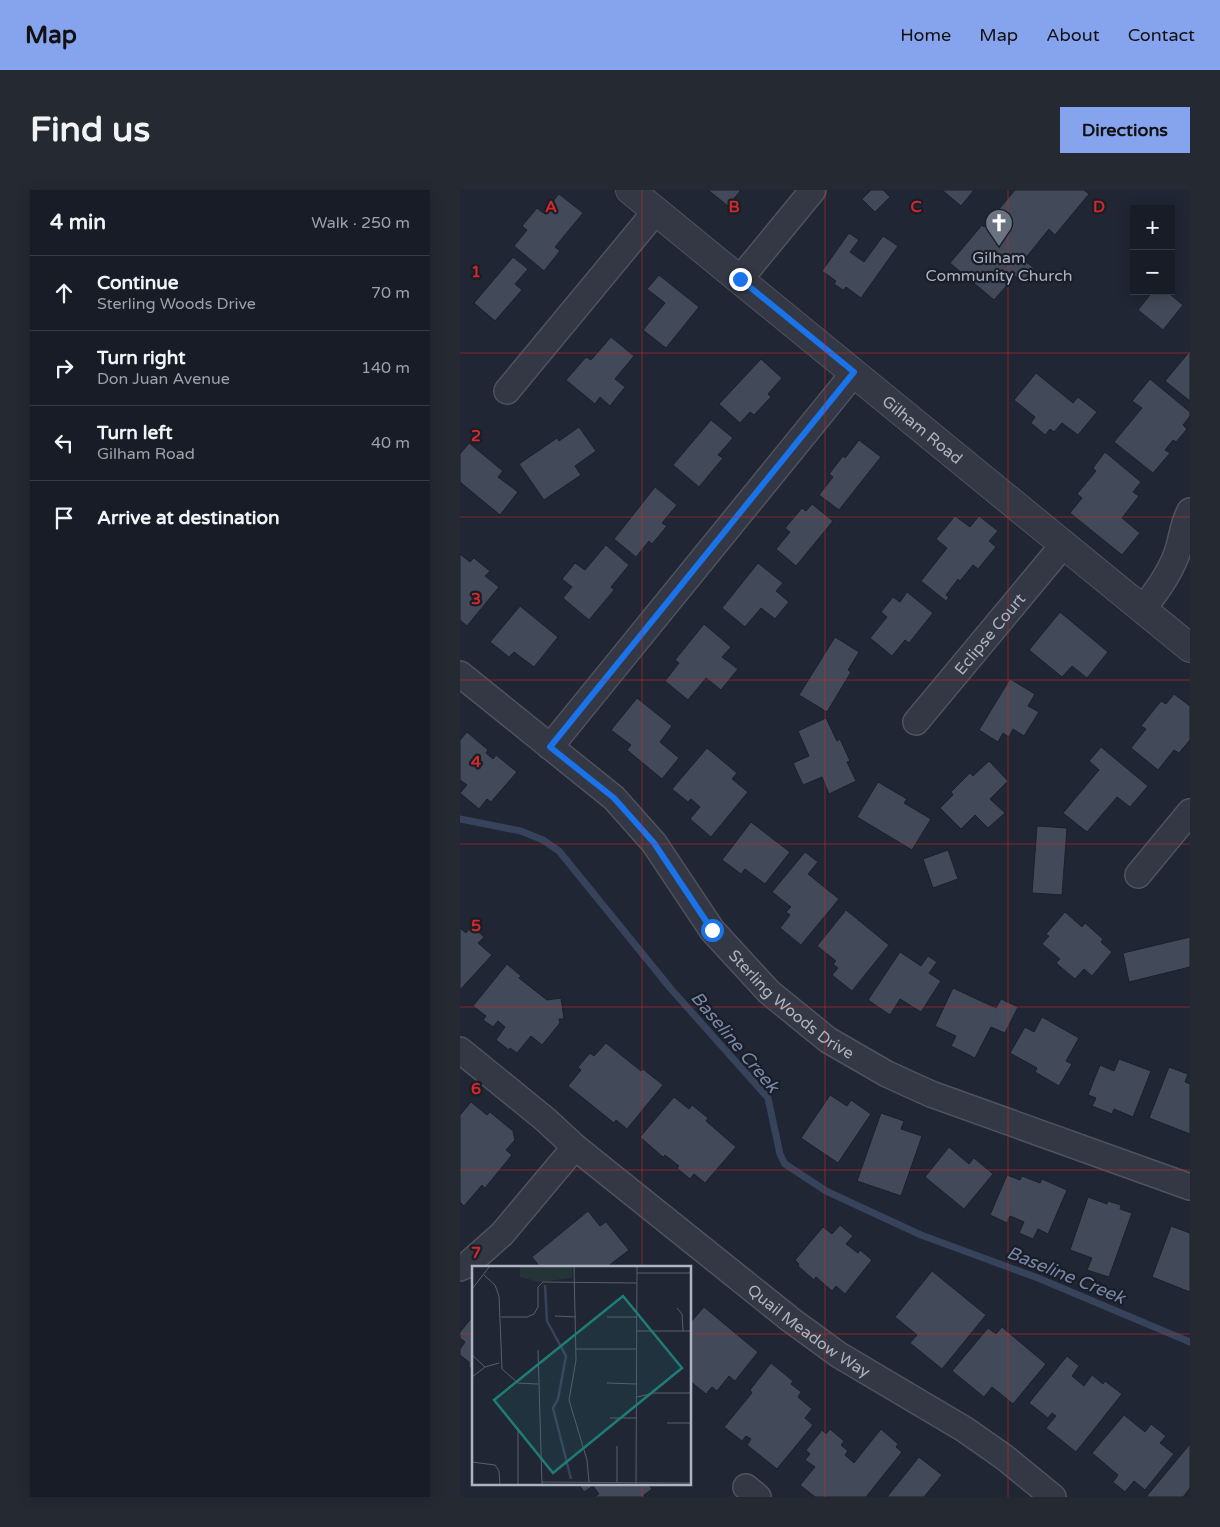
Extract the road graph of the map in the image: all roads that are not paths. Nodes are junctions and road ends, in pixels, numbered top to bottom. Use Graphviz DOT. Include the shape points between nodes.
graph roads {
  1 [pos="630,190"];
  2 [pos="813,190"];
  3 [pos="656,211"];
  4 [pos="740,279"];
  5 [pos="854,372"];
  6 [pos="507,391"];
  7 [pos="1190,511"];
  8 [pos="1064,544"];
  9 [pos="1143,609"];
  10 [pos="1190,648"];
  11 [pos="460,674"];
  12 [pos="916,722"];
  13 [pos="550,747"];
  14 [pos="1190,812"];
  15 [pos="1138,875"];
  16 [pos="460,1050"];
  17 [pos="575,1147"];
  18 [pos="1190,1187"];
  19 [pos="460,1268"];
  20 [pos="1053,1497"];
  1 -- 3 [label="street, Gilham Road"];
  2 -- 4 [label="street"];
  3 -- 4 [label="street, Gilham Road"];
  3 -- 6 [label="street"];
  4 -- 5 [label="street, Gilham Road"];
  5 -- 8 [label="street, Gilham Road"];
  5 -- 13 [label="street"];
  7 -- 9 [label="street" via="1177,555 1164,582"];
  8 -- 9 [label="street, Gilham Road"];
  8 -- 12 [label="street, Eclipse Court"];
  9 -- 10 [label="street, Gilham Road"];
  11 -- 13 [label="street, Sterling Woods Drive"];
  13 -- 18 [label="street, Sterling Woods Drive" via="614,798 654,843 712,930 769,992 828,1040 887,1074 931,1094"];
  14 -- 15 [label="street"];
  16 -- 17 [label="street, Quail Meadow Way"];
  17 -- 19 [label="street" via="502,1234"];
  17 -- 20 [label="street, Quail Meadow Way" via="791,1320 839,1355 964,1429"];
}
